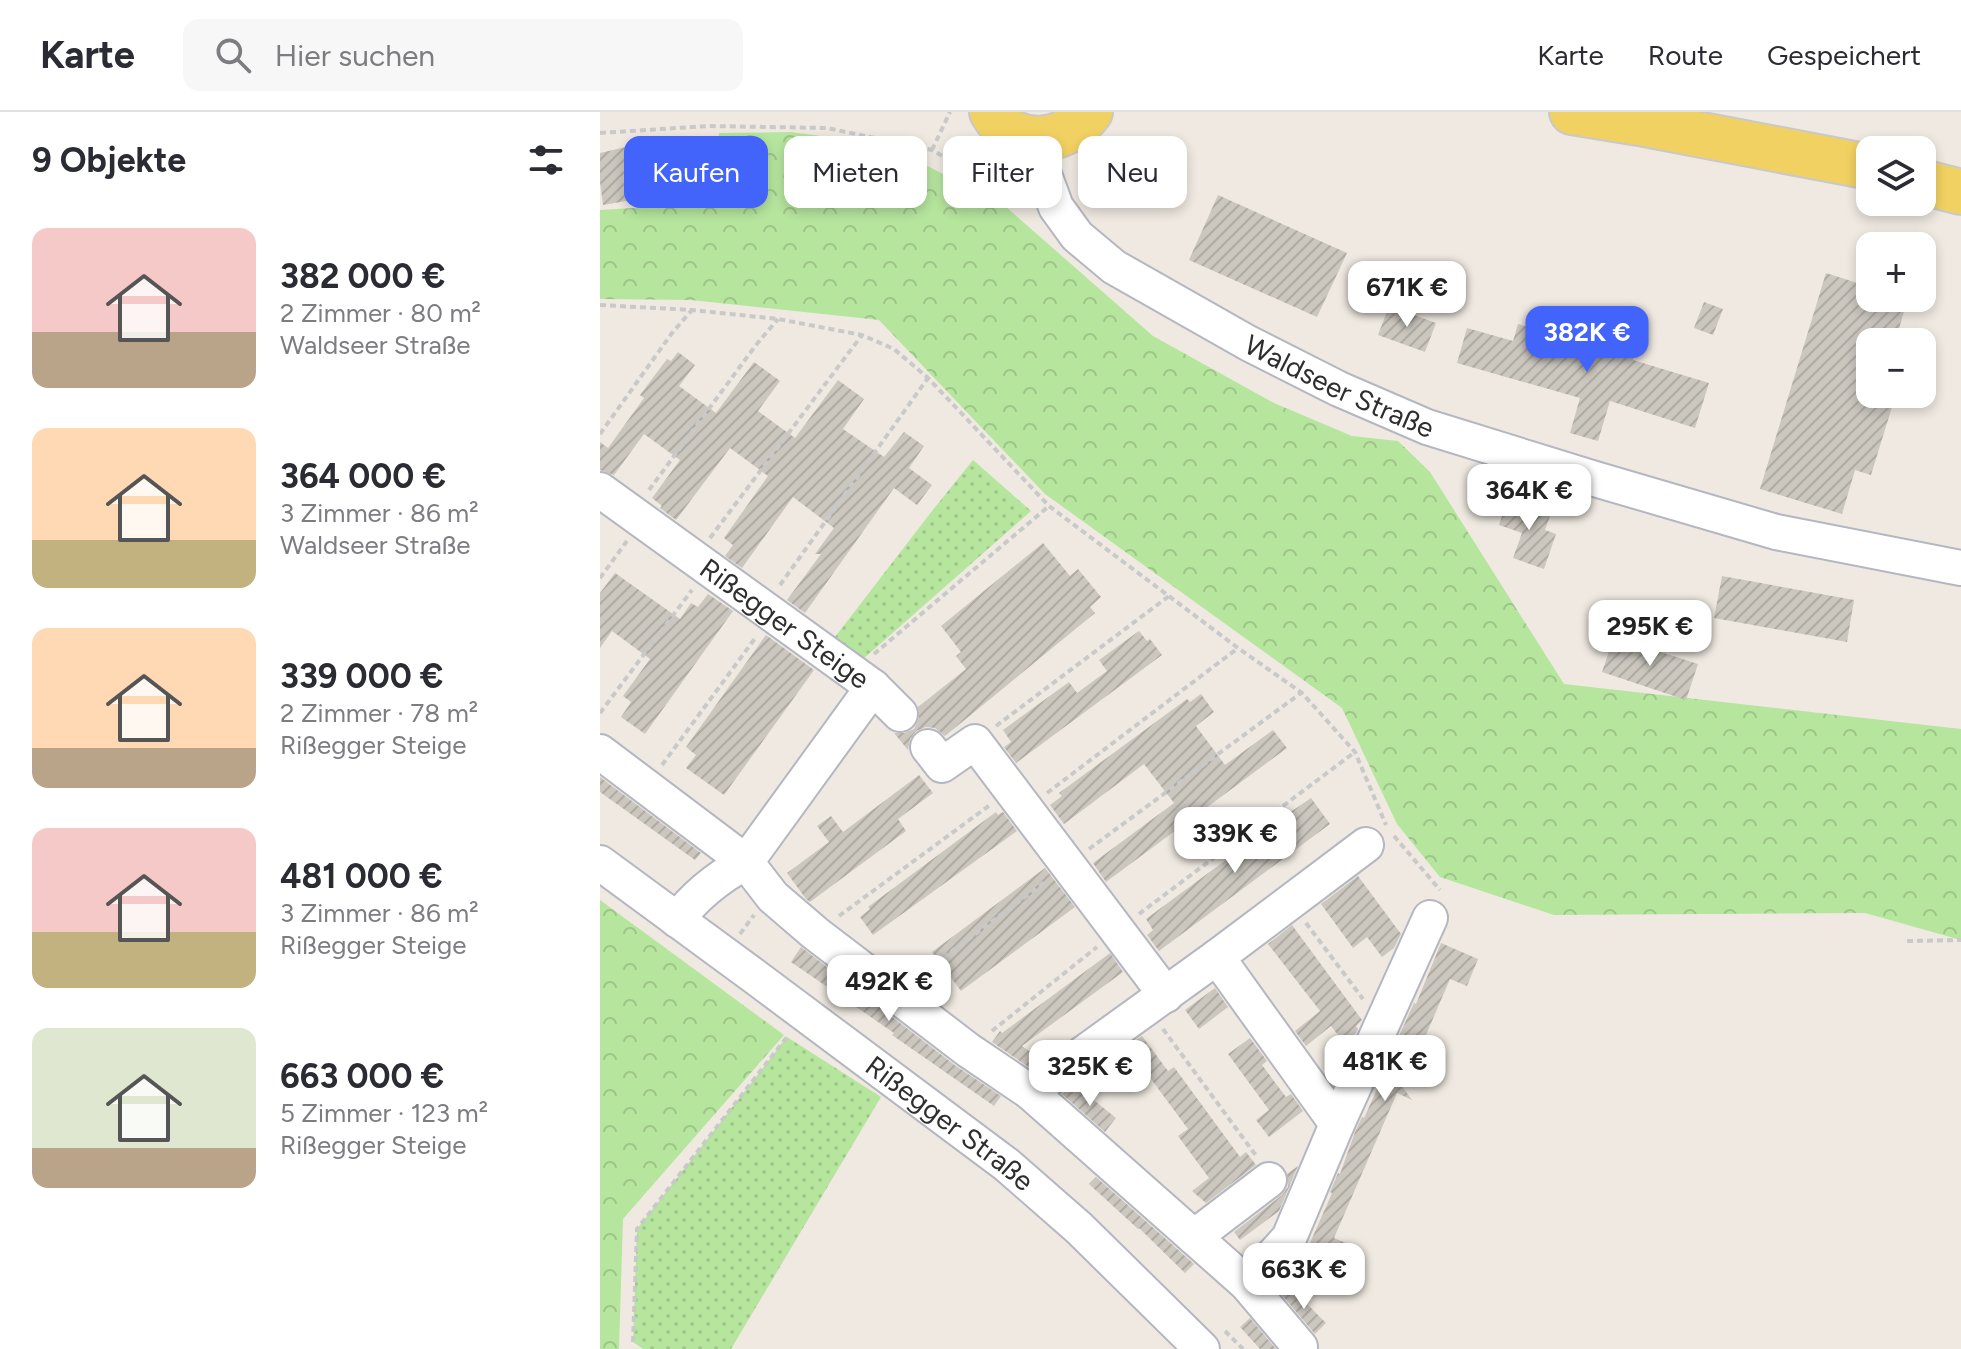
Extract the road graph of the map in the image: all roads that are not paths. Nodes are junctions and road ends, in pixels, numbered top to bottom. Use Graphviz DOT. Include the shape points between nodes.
graph roads {
  1 [pos="992,112"];
  2 [pos="1090,112"];
  3 [pos="1572,112"];
  4 [pos="1023,136"];
  5 [pos="1057,136"];
  6 [pos="1856,164"];
  7 [pos="1936,186"];
  8 [pos="1961,192"];
  9 [pos="1057,208"];
  10 [pos="600,490"];
  11 [pos="1961,568"];
  12 [pos="862,680"];
  13 [pos="900,714"];
  14 [pos="928,747"];
  15 [pos="600,752"];
  16 [pos="1366,845"];
  17 [pos="746,862"];
  18 [pos="600,863"];
  19 [pos="1436,905"];
  20 [pos="677,920"];
  21 [pos="1217,957"];
  22 [pos="1157,1002"];
  23 [pos="1030,1092"];
  24 [pos="1337,1124"];
  25 [pos="1266,1173"];
  26 [pos="1194,1237"];
  27 [pos="1247,1284"];
  28 [pos="1300,1347"];
  29 [pos="1202,1349"];
  1 -- 4 [label="main road"];
  2 -- 5 [label="main road"];
  3 -- 6 [label="main road"];
  7 -- 8 [label="main road"];
  9 -- 11 [label="street, Waldseer Straße" via="1077,236 1114,267 1287,363 1427,427 1776,532"];
  10 -- 12 [label="street, Rißegger Steige"];
  12 -- 13 [label="street"];
  12 -- 17 [label="street, Rißegger Steige"];
  14 -- 22 [label="street" via="942,765 975,742"];
  15 -- 17 [label="street"];
  16 -- 21 [label="street"];
  17 -- 20 [label="street, Rißegger Steige" via="706,887"];
  17 -- 23 [label="street" via="773,897 815,933"];
  18 -- 20 [label="street, Rißegger Straße"];
  19 -- 24 [label="street"];
  20 -- 29 [label="street, Rißegger Straße" via="1007,1165"];
  21 -- 22 [label="street"];
  21 -- 24 [label="street"];
  22 -- 23 [label="street"];
  23 -- 26 [label="street"];
  24 -- 27 [label="street" via="1289,1238"];
  25 -- 26 [label="street"];
  26 -- 27 [label="street"];
  27 -- 28 [label="street"];
}
